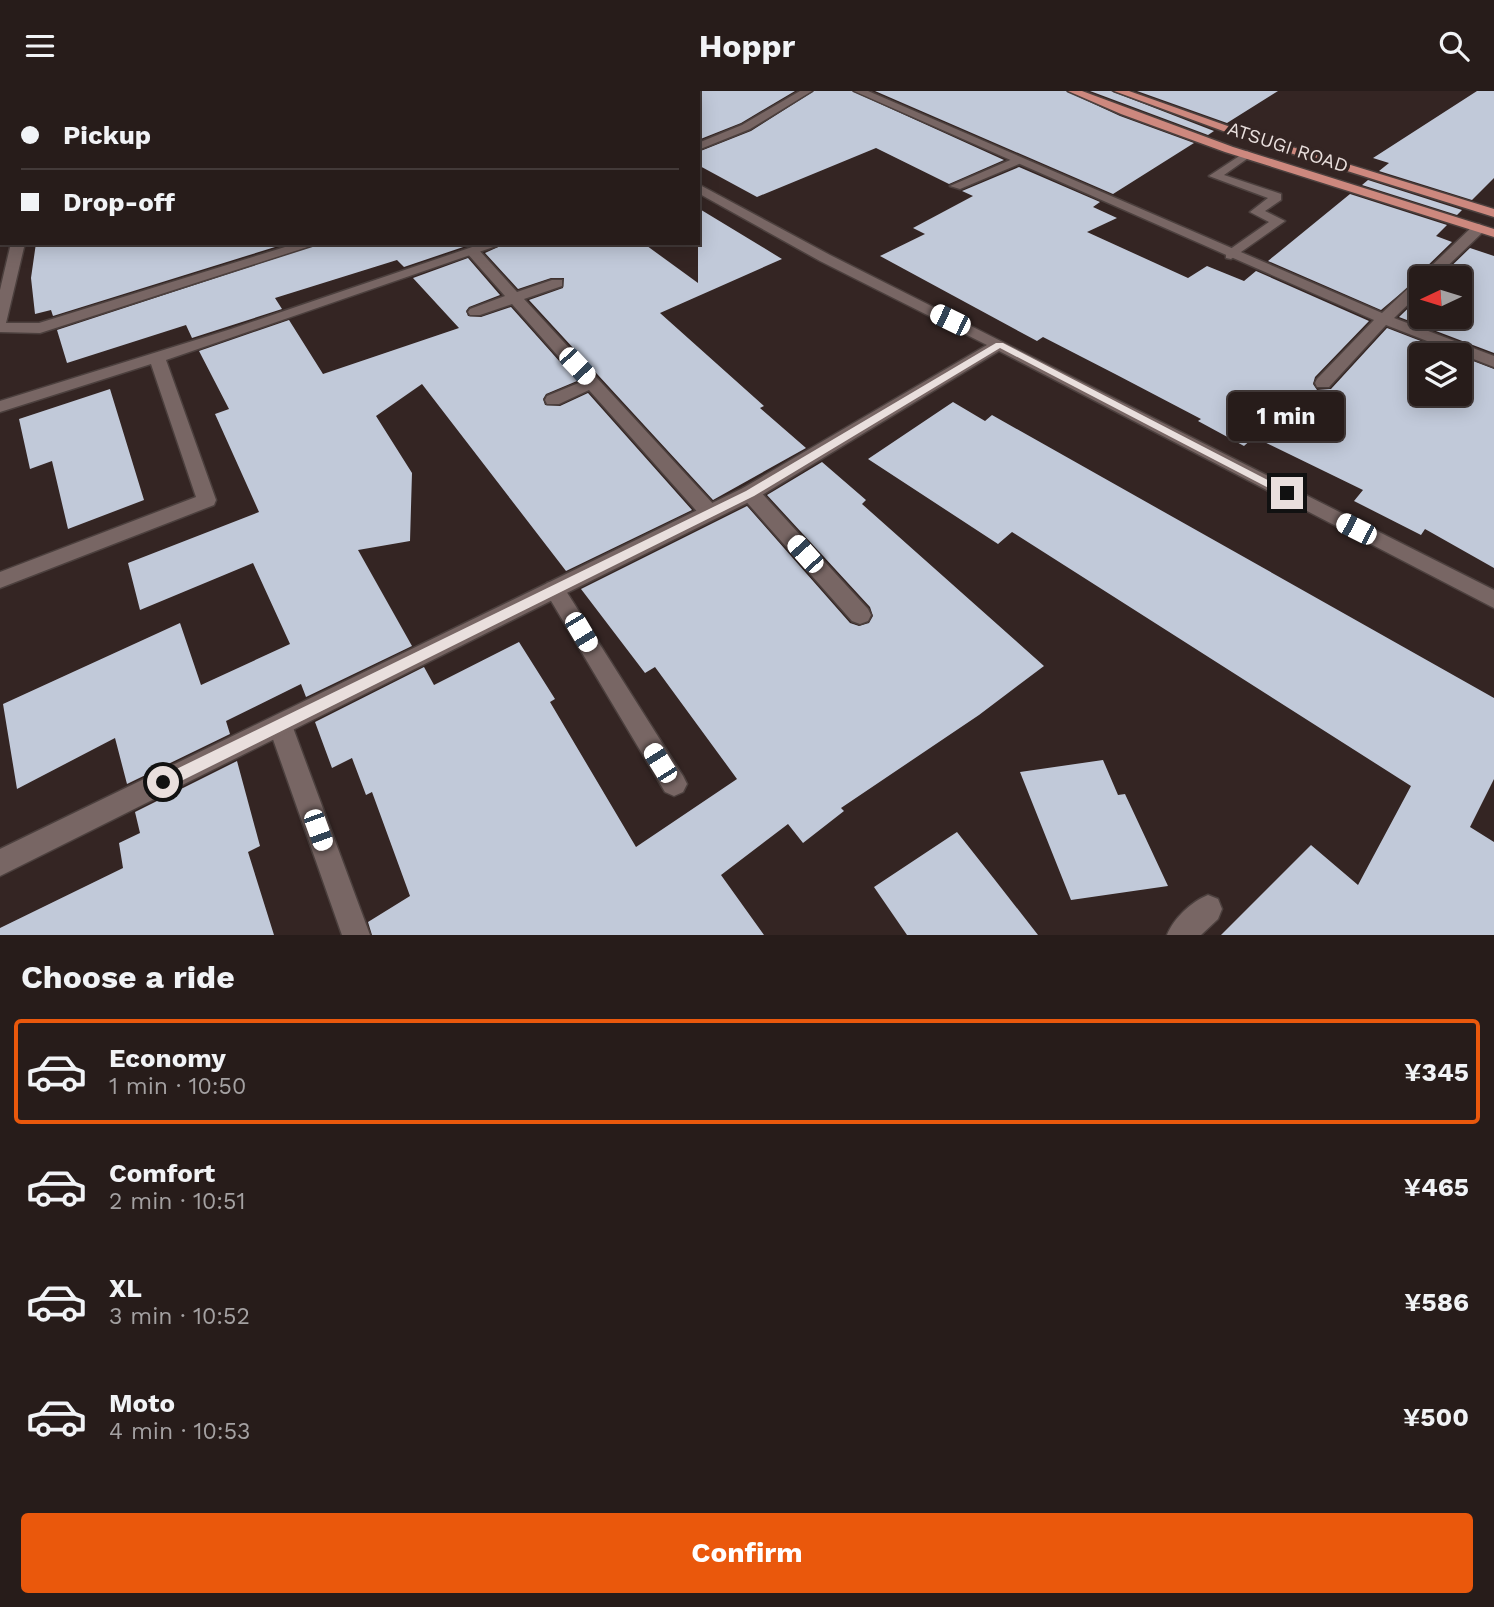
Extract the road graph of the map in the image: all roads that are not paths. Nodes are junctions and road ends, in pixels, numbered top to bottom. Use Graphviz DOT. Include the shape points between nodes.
graph roads {
  1 [pos="807,91"];
  2 [pos="859,91"];
  3 [pos="1073,91"];
  4 [pos="1124,92"];
  5 [pos="700,146"];
  6 [pos="1247,154"];
  7 [pos="1015,162"];
  8 [pos="956,186"];
  9 [pos="700,189"];
  10 [pos="1493,211"];
  11 [pos="1479,228"];
  12 [pos="1494,233"];
  13 [pos="18,245"];
  14 [pos="307,245"];
  15 [pos="492,245"];
  16 [pos="473,252"];
  17 [pos="1231,255"];
  18 [pos="1439,266"];
  19 [pos="557,283"];
  20 [pos="1409,295"];
  21 [pos="514,297"];
  22 [pos="475,312"];
  23 [pos="1384,319"];
  24 [pos="0,321"];
  25 [pos="0,327"];
  26 [pos="999,345"];
  27 [pos="157,357"];
  28 [pos="1494,362"];
  29 [pos="593,383"];
  30 [pos="1323,383"];
  31 [pos="553,400"];
  32 [pos="0,407"];
  33 [pos="750,493"];
  34 [pos="709,512"];
  35 [pos="0,580"];
  36 [pos="554,589"];
  37 [pos="1494,600"];
  38 [pos="860,615"];
  39 [pos="280,725"];
  40 [pos="674,785"];
  41 [pos="0,863"];
  42 [pos="1208,909"];
  43 [pos="356,935"];
  44 [pos="1181,935"];
  1 -- 5 [label="street" via="746,127"];
  2 -- 7 [label="street"];
  3 -- 6 [label="highway, ATSUGI ROAD"];
  4 -- 10 [label="highway, ATSUGI ROAD" via="1249,137"];
  6 -- 11 [label="highway, ATSUGI ROAD"];
  6 -- 17 [label="street" via="1215,176 1277,197 1256,212 1279,221"];
  7 -- 8 [label="street"];
  7 -- 17 [label="street"];
  9 -- 26 [label="street"];
  11 -- 12 [label="highway, ATSUGI ROAD"];
  11 -- 18 [label="street"];
  13 -- 24 [label="street"];
  14 -- 25 [label="street" via="40,328"];
  15 -- 16 [label="street"];
  16 -- 21 [label="street"];
  16 -- 27 [label="street"];
  17 -- 23 [label="street"];
  19 -- 21 [label="street"];
  20 -- 23 [label="street"];
  21 -- 22 [label="street"];
  21 -- 29 [label="street"];
  23 -- 28 [label="street"];
  23 -- 30 [label="street"];
  26 -- 33 [label="street"];
  26 -- 37 [label="street"];
  27 -- 32 [label="street"];
  27 -- 35 [label="street" via="208,500"];
  29 -- 31 [label="street"];
  29 -- 34 [label="street"];
  33 -- 34 [label="street"];
  33 -- 38 [label="street"];
  34 -- 36 [label="street"];
  36 -- 39 [label="street"];
  36 -- 40 [label="street"];
  39 -- 41 [label="street"];
  39 -- 43 [label="street"];
  42 -- 44 [label="street"];
}
